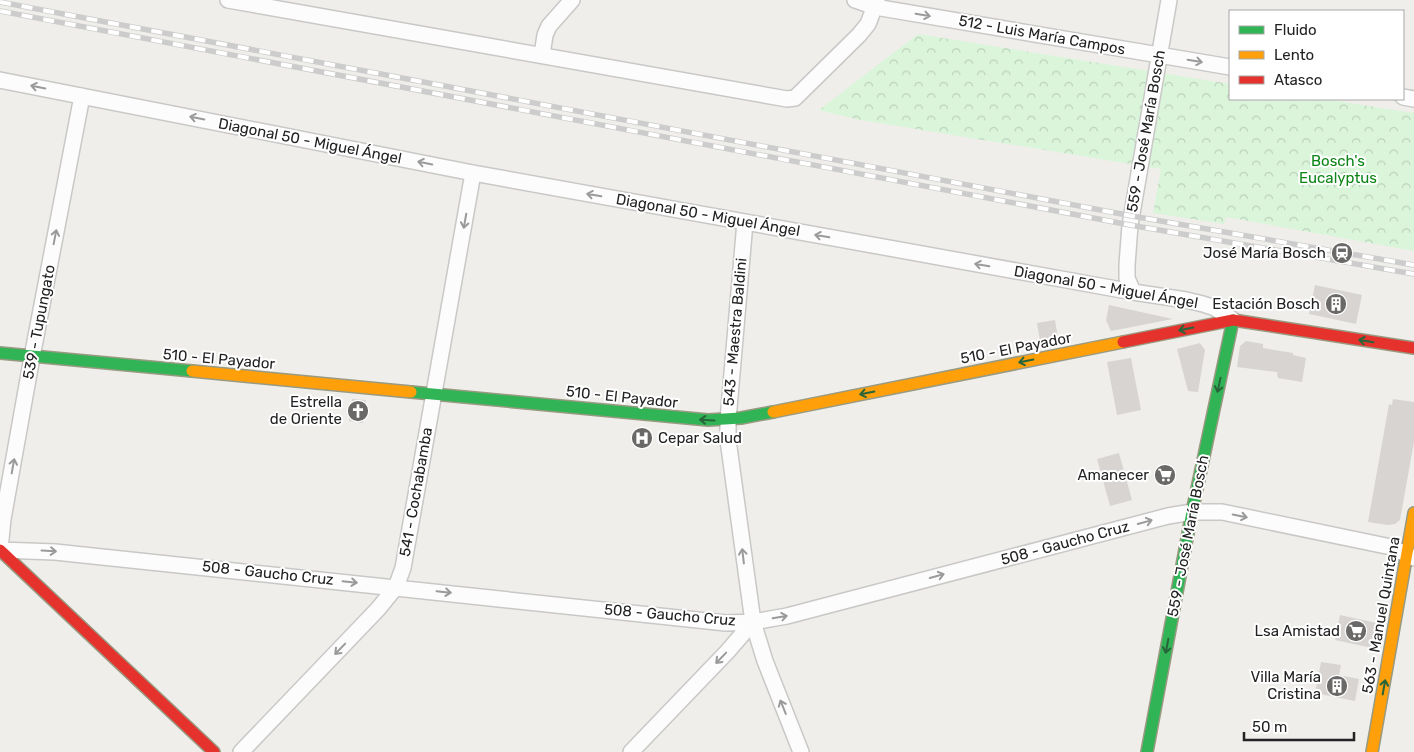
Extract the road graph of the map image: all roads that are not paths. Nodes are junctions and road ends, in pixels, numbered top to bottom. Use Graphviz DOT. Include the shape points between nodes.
graph roads {
  1 [pos="572,0"];
  2 [pos="855,0"];
  3 [pos="1169,0"];
  4 [pos="237,1"];
  5 [pos="872,2"];
  6 [pos="542,55"];
  7 [pos="1159,55"];
  8 [pos="1229,67"];
  9 [pos="0,80"];
  10 [pos="82,96"];
  11 [pos="473,173"];
  12 [pos="745,222"];
  13 [pos="1133,292"];
  14 [pos="1233,320"];
  15 [pos="1414,348"];
  16 [pos="0,353"];
  17 [pos="32,357"];
  18 [pos="433,393"];
  19 [pos="728,420"];
  20 [pos="1192,512"];
  21 [pos="1414,513"];
  22 [pos="0,549"];
  23 [pos="1411,556"];
  24 [pos="396,587"];
  25 [pos="753,622"];
  26 [pos="214,752"];
  27 [pos="241,752"];
  28 [pos="631,752"];
  29 [pos="801,752"];
  30 [pos="1147,752"];
  31 [pos="1372,752"];
  1 -- 6 [label="street" via="549,26"];
  2 -- 5 [label="street, 512 - Luis María Campos"];
  3 -- 7 [label="street, 559 - José María Bosch"];
  4 -- 6 [label="street"];
  5 -- 6 [label="street" via="868,24 795,98"];
  5 -- 7 [label="street, 512 - Luis María Campos, one-way"];
  7 -- 8 [label="street, 512 - Luis María Campos, one-way"];
  7 -- 13 [label="street, 559 - José María Bosch" via="1130,225 1127,278"];
  10 -- 9 [label="street, Diagonal 50 - Miguel Ángel, one-way"];
  11 -- 10 [label="street, Diagonal 50 - Miguel Ángel, one-way"];
  17 -- 10 [label="street, 539 - Tupungato, one-way"];
  12 -- 11 [label="street, Diagonal 50 - Miguel Ángel, one-way"];
  11 -- 18 [label="street, 541 - Cochabamba, one-way"];
  13 -- 12 [label="street, Diagonal 50 - Miguel Ángel, one-way"];
  12 -- 19 [label="street, 543 - Maestra Baldini"];
  13 -- 14 [label="street, Diagonal 50 - Miguel Ángel" via="1203,304"];
  15 -- 14 [label="street, Diagonal 50 - Miguel Ángel, one-way"];
  14 -- 19 [label="street, 510 - El Payador, one-way"];
  14 -- 20 [label="street, 559 - José María Bosch, one-way"];
  16 -- 17 [label="street, 510 - El Payador"];
  17 -- 18 [label="street, 510 - El Payador"];
  22 -- 17 [label="street, 539 - Tupungato, one-way"];
  19 -- 18 [label="street, 510 - El Payador, one-way"];
  18 -- 24 [label="street, 541 - Cochabamba" via="403,568"];
  25 -- 19 [label="street, 543 - Maestra Baldini, one-way"];
  20 -- 23 [label="street, 508 - Gaucho Cruz, one-way" via="1222,512 1390,547"];
  25 -- 20 [label="street, 508 - Gaucho Cruz, one-way"];
  20 -- 30 [label="street, 559 - José María Bosch, one-way"];
  21 -- 23 [label="street, 563 - Manuel Quintana"];
  22 -- 24 [label="street, 508 - Gaucho Cruz, one-way"];
  22 -- 26 [label="street"];
  31 -- 23 [label="street, 563 - Manuel Quintana, one-way"];
  24 -- 25 [label="street, 508 - Gaucho Cruz, one-way" via="726,623"];
  24 -- 27 [label="street, 541 - Cochabamba, one-way"];
  25 -- 28 [label="street, one-way"];
  29 -- 25 [label="street, 543 - Maestra Baldini, one-way"];
}
